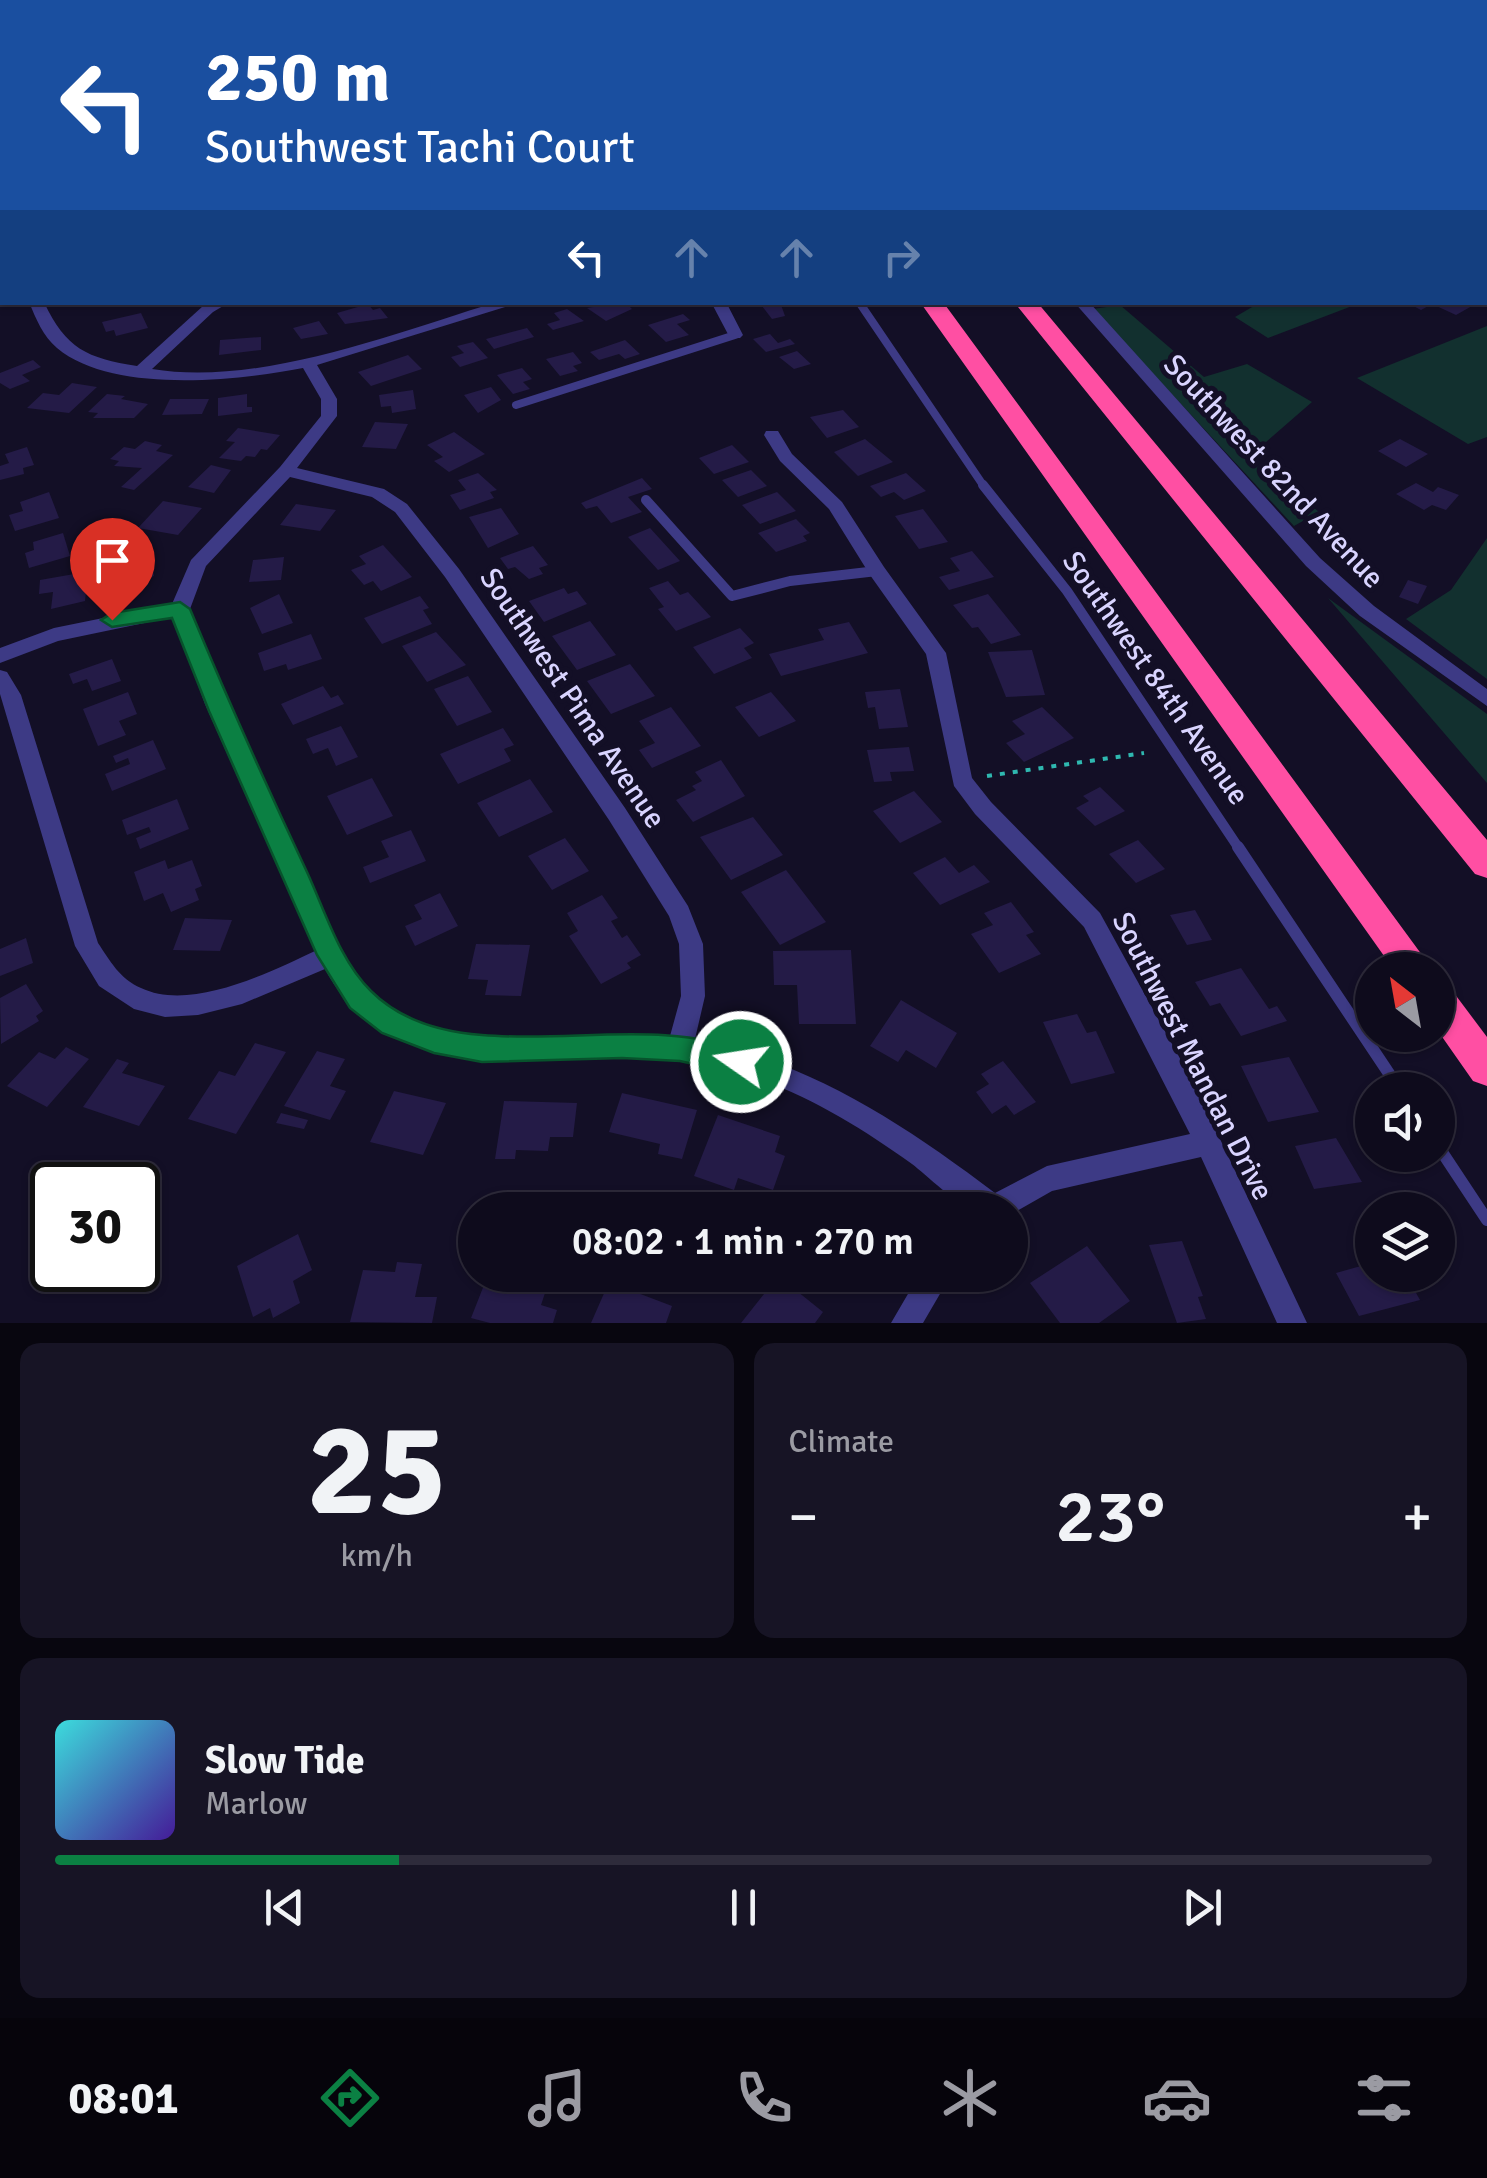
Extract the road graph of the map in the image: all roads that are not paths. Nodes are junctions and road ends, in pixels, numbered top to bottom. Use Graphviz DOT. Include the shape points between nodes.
graph roads {
  1 [pos="37,305"];
  2 [pos="217,305"];
  3 [pos="503,305"];
  4 [pos="719,305"];
  5 [pos="862,305"];
  6 [pos="934,305"];
  7 [pos="1028,305"];
  8 [pos="1084,305"];
  9 [pos="734,335"];
  10 [pos="307,361"];
  11 [pos="138,374"];
  12 [pos="516,405"];
  13 [pos="772,435"];
  14 [pos="286,471"];
  15 [pos="646,500"];
  16 [pos="876,571"];
  17 [pos="180,609"];
  18 [pos="0,656"];
  19 [pos="0,677"];
  20 [pos="1487,700"];
  21 [pos="1487,864"];
  22 [pos="1402,952"];
  23 [pos="331,955"];
  24 [pos="1455,1024"];
  25 [pos="680,1048"];
  26 [pos="1487,1068"];
  27 [pos="1388,1072"];
  28 [pos="1206,1143"];
  29 [pos="1455,1172"];
  30 [pos="970,1192"];
  31 [pos="1024,1192"];
  32 [pos="1487,1220"];
  33 [pos="925,1292"];
  34 [pos="906,1323"];
  35 [pos="1292,1323"];
  1 -- 11 [label="street" via="50,331 71,351"];
  2 -- 11 [label="street"];
  3 -- 10 [label="street"];
  4 -- 9 [label="street"];
  5 -- 27 [label="lane, Southwest 84th Avenue" via="964,462 1067,591"];
  6 -- 22 [label="highway"];
  7 -- 21 [label="highway"];
  8 -- 20 [label="street, Southwest 82nd Avenue" via="1313,562"];
  9 -- 12 [label="lane"];
  10 -- 11 [label="street" via="218,377"];
  10 -- 14 [label="street" via="329,399 329,416"];
  13 -- 16 [label="street, Southwest Mandan Drive" via="786,458 836,506"];
  14 -- 17 [label="street" via="198,564"];
  14 -- 25 [label="street, Southwest Pima Avenue" via="378,493 401,508 452,573 680,913 691,944 692,996"];
  15 -- 16 [label="lane" via="732,596"];
  16 -- 28 [label="street, Southwest Mandan Drive" via="941,662 962,780 1092,920"];
  17 -- 18 [label="street" via="54,635"];
  17 -- 23 [label="street"];
  19 -- 23 [label="street" via="12,695 87,946 106,978 140,999 208,1005"];
  23 -- 25 [label="street" via="360,999 392,1024 434,1040 482,1048"];
  24 -- 26 [label="highway"];
  25 -- 30 [label="street" via="804,1084 919,1151"];
  28 -- 31 [label="street" via="1047,1179"];
  28 -- 35 [label="street, Southwest Mandan Drive"];
  29 -- 32 [label="lane"];
  33 -- 34 [label="street"];
}
